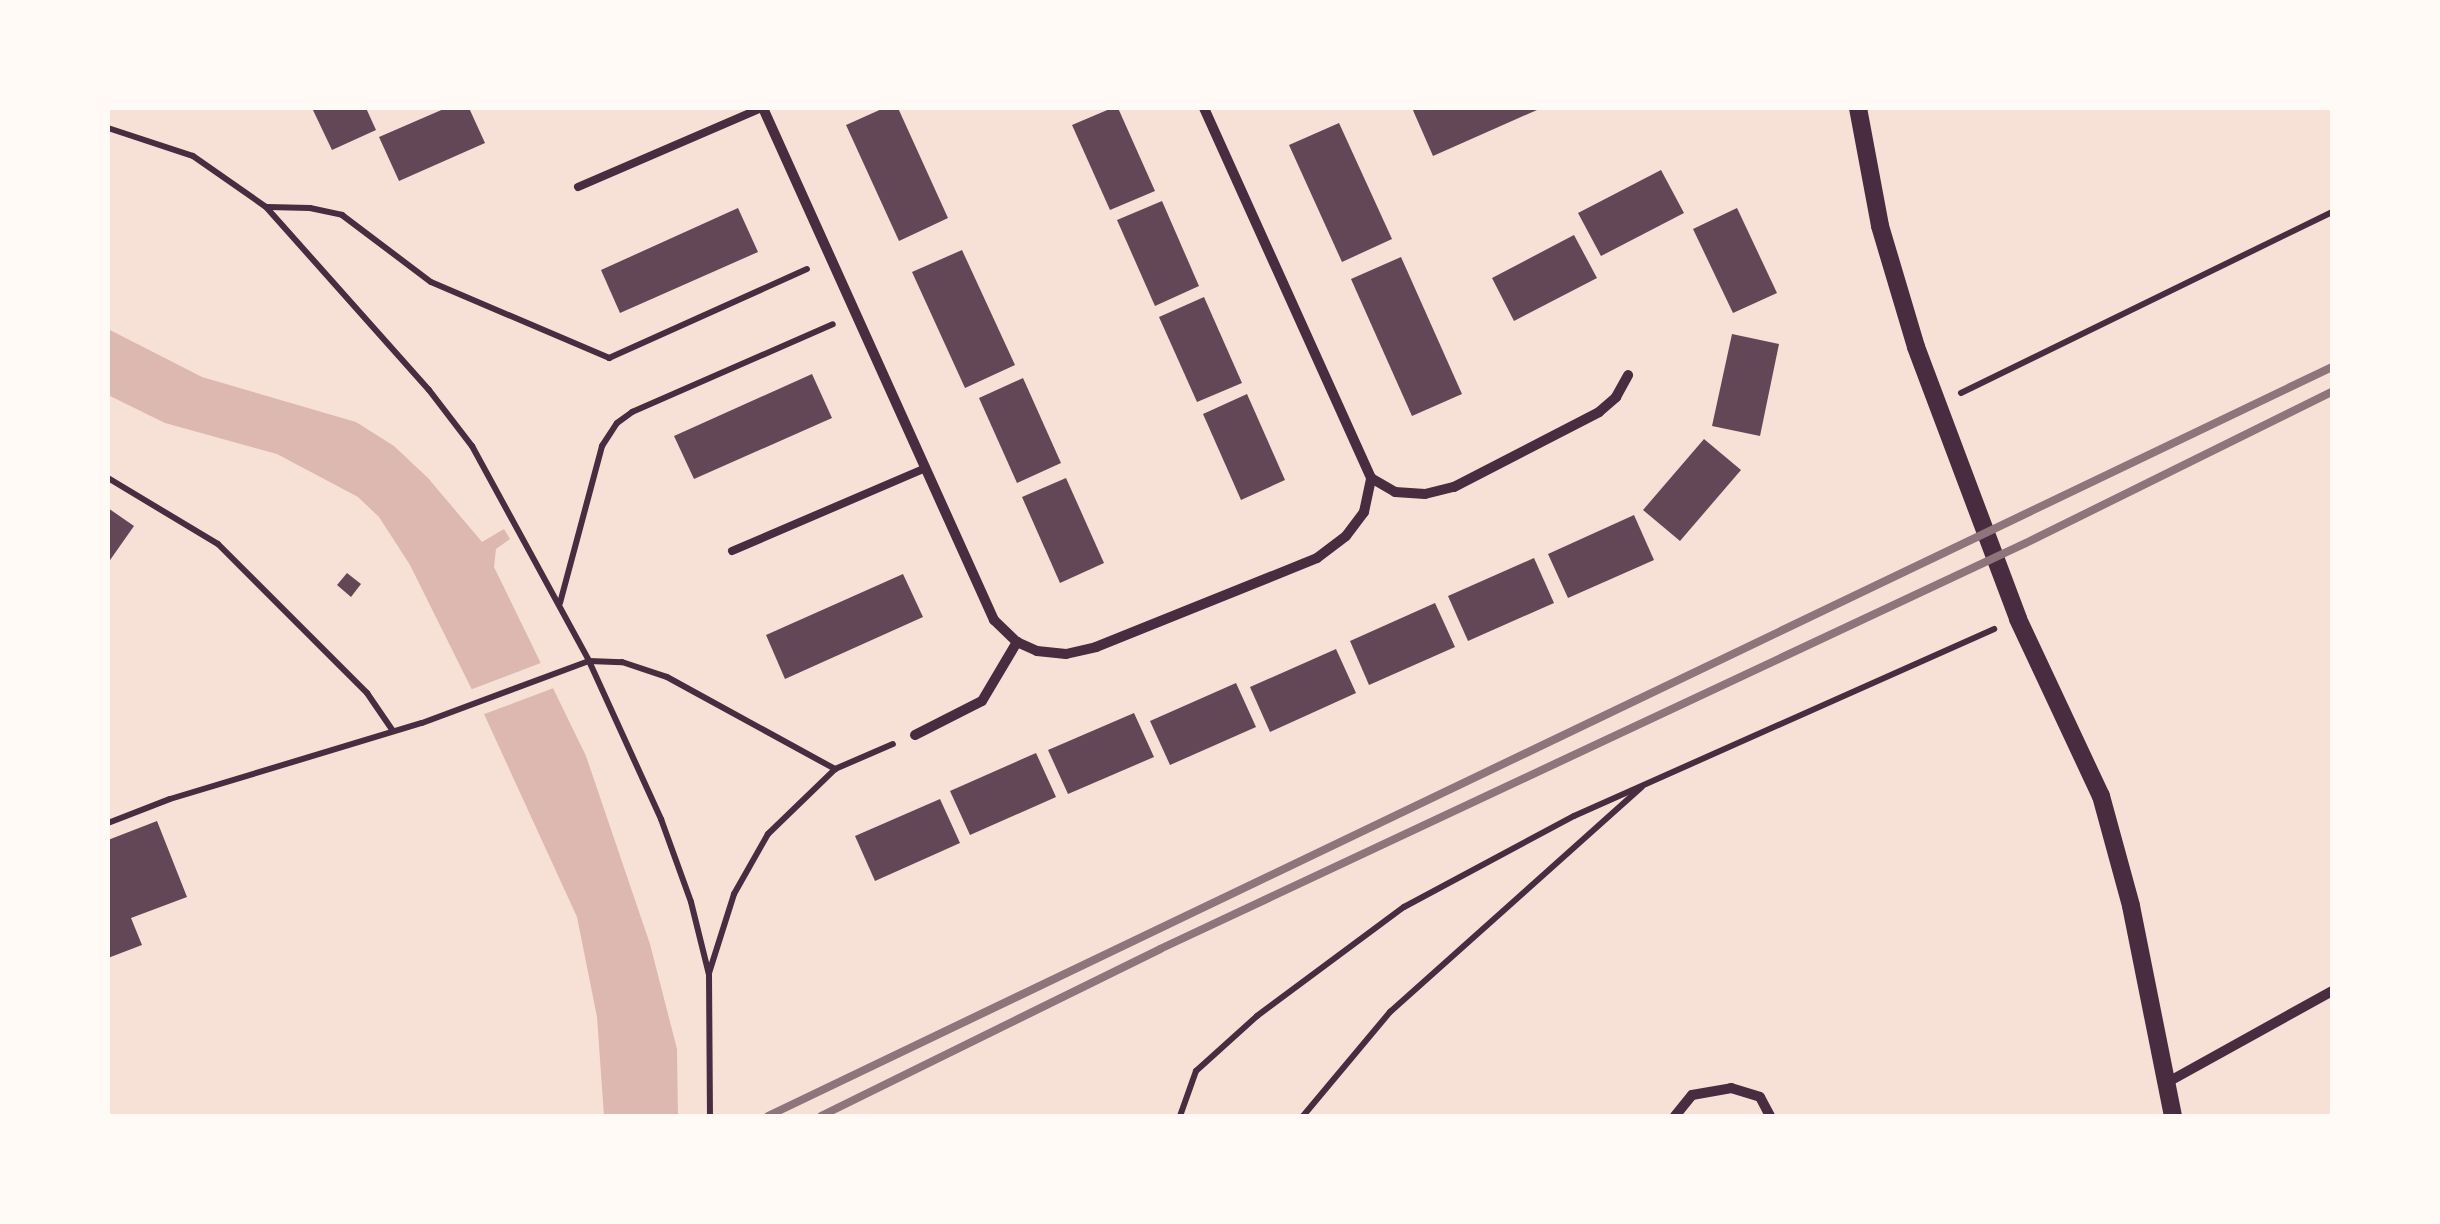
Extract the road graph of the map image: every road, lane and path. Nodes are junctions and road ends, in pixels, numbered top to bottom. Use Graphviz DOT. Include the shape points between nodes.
graph roads {
  1 [pos="762,108"];
  2 [pos="1204,108"];
  3 [pos="1858,108"];
  4 [pos="108,128"];
  5 [pos="578,187"];
  6 [pos="266,207"];
  7 [pos="2332,212"];
  8 [pos="831,258"];
  9 [pos="856,314"];
  10 [pos="1628,374"];
  11 [pos="1937,405"];
  12 [pos="926,468"];
  13 [pos="108,478"];
  14 [pos="1371,478"];
  15 [pos="732,552"];
  16 [pos="560,604"];
  17 [pos="1982,634"];
  18 [pos="1017,642"];
  19 [pos="589,661"];
  20 [pos="393,731"];
  21 [pos="915,734"];
  22 [pos="835,770"];
  23 [pos="1650,781"];
  24 [pos="108,823"];
  25 [pos="709,975"];
  26 [pos="2332,991"];
  27 [pos="2168,1082"];
  28 [pos="710,1116"];
  29 [pos="1180,1116"];
  30 [pos="1303,1116"];
  31 [pos="1675,1116"];
  32 [pos="1770,1116"];
  33 [pos="2173,1116"];
  1 -- 5 [label="lane"];
  1 -- 8 [label="street"];
  2 -- 14 [label="street"];
  3 -- 11 [label="street" via="1880,226"];
  4 -- 6 [label="path" via="193,156"];
  6 -- 8 [label="path" via="342,216 431,282 609,358"];
  6 -- 16 [label="path" via="472,446"];
  7 -- 11 [label="path"];
  8 -- 9 [label="street"];
  9 -- 12 [label="street"];
  9 -- 16 [label="path" via="617,423 602,446"];
  10 -- 14 [label="street" via="1599,412 1454,488 1396,492"];
  11 -- 27 [label="street" via="2026,637 2101,796"];
  12 -- 15 [label="lane"];
  12 -- 18 [label="street" via="994,620"];
  13 -- 20 [label="path" via="218,544 367,694"];
  14 -- 18 [label="street" via="1364,512 1316,558 1096,647 1066,654"];
  16 -- 19 [label="path"];
  17 -- 23 [label="path"];
  18 -- 21 [label="street" via="982,701"];
  19 -- 20 [label="path"];
  19 -- 22 [label="path" via="622,662 667,677"];
  19 -- 25 [label="path" via="662,819"];
  20 -- 24 [label="path"];
  21 -- 22 [label="path"];
  22 -- 25 [label="path" via="768,834 734,894"];
  23 -- 29 [label="path" via="1404,907 1196,1070"];
  23 -- 30 [label="path" via="1390,1012"];
  25 -- 28 [label="path"];
  26 -- 27 [label="street"];
  27 -- 33 [label="street"];
  31 -- 32 [label="street" via="1692,1096 1730,1088 1760,1097"];
}
